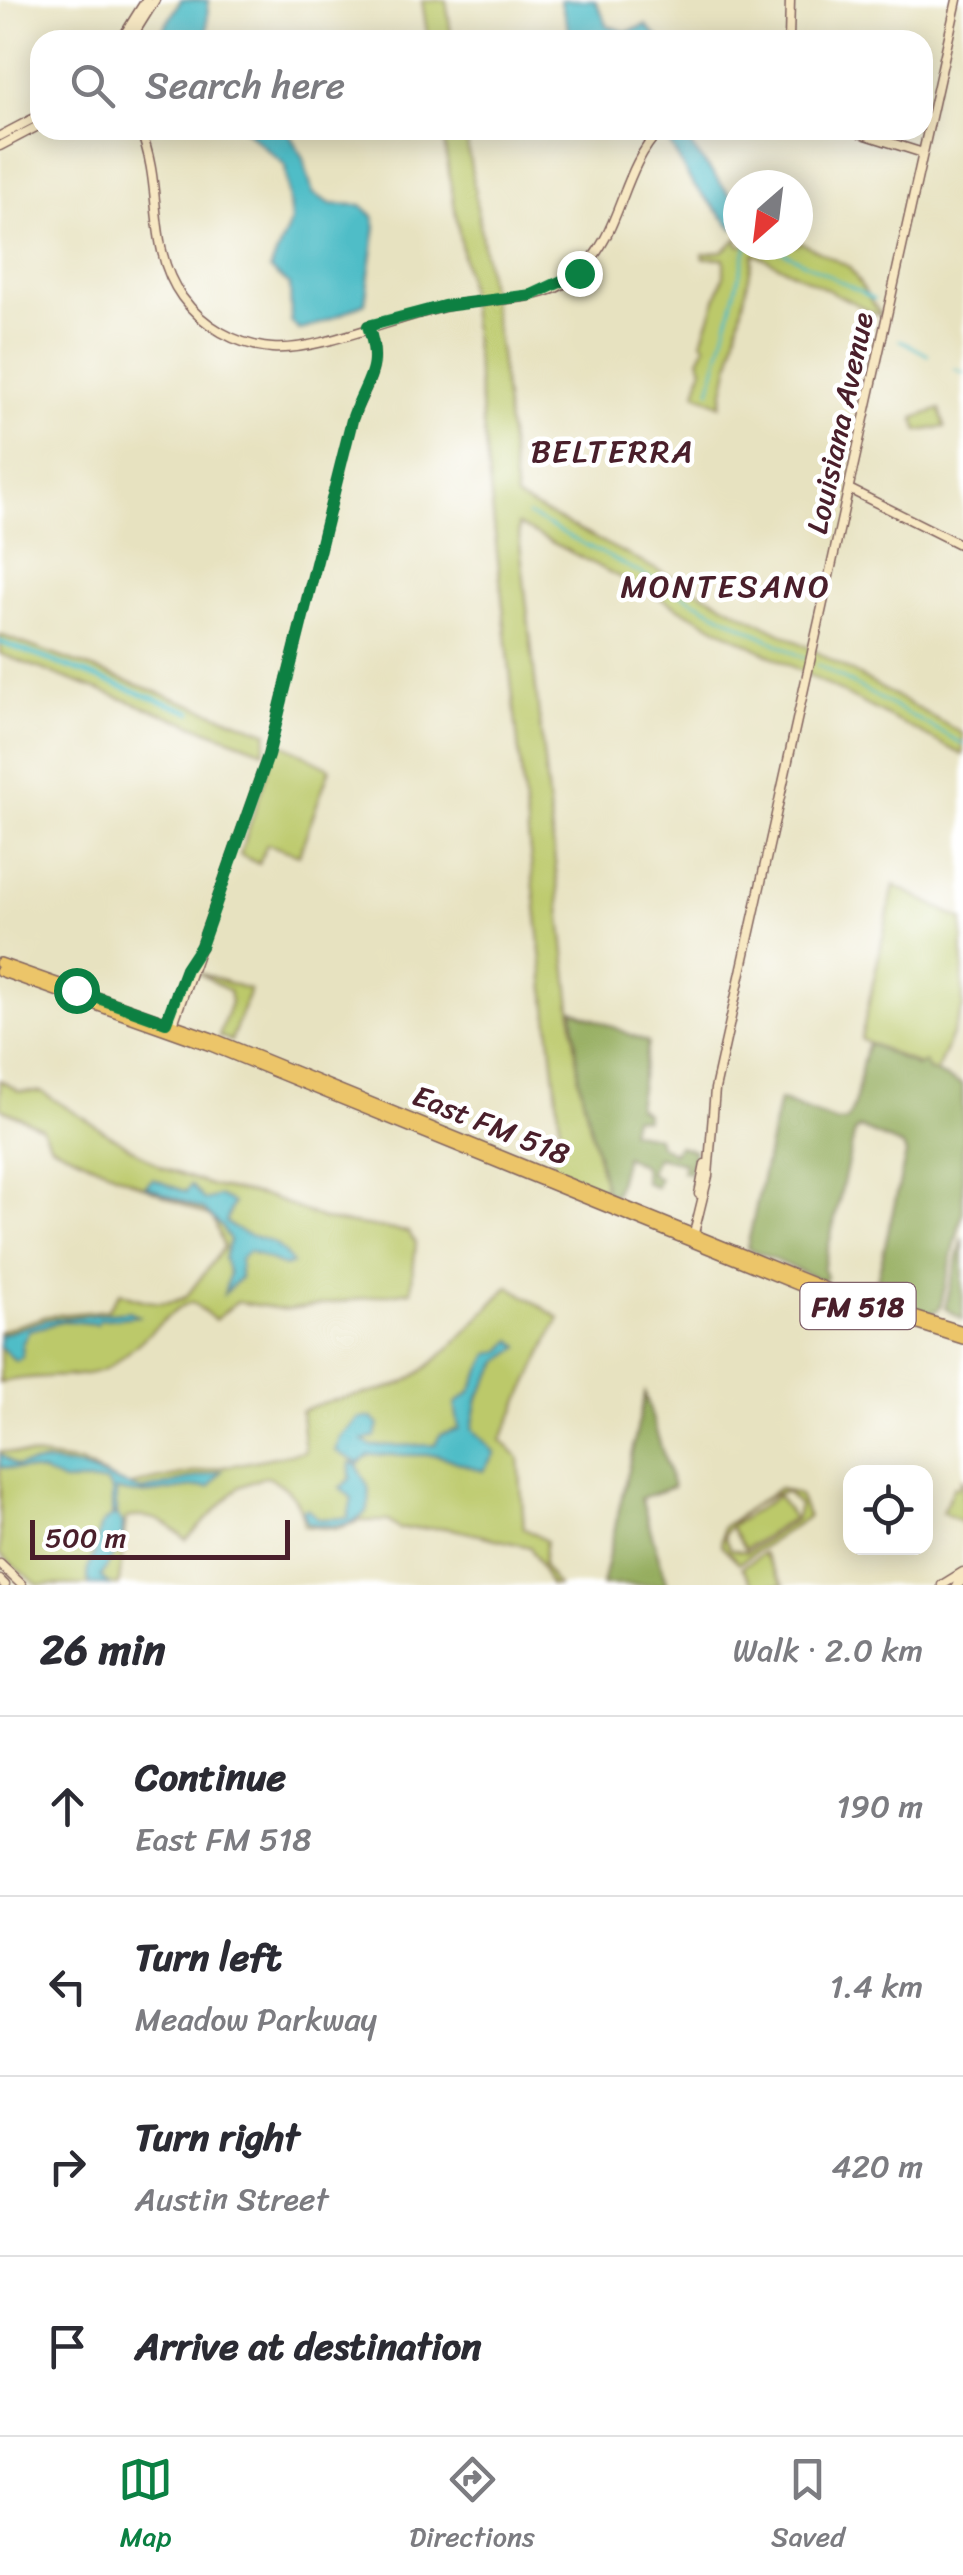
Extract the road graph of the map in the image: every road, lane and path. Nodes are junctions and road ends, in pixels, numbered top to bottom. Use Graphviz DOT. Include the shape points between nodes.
graph roads {
  1 [pos="146,0"];
  2 [pos="155,0"];
  3 [pos="790,0"];
  4 [pos="957,0"];
  5 [pos="128,30"];
  6 [pos="136,30"];
  7 [pos="788,30"];
  8 [pos="933,109"];
  9 [pos="30,120"];
  10 [pos="30,130"];
  11 [pos="0,136"];
  12 [pos="143,140"];
  13 [pos="653,140"];
  14 [pos="880,140"];
  15 [pos="926,140"];
  16 [pos="0,146"];
  17 [pos="923,154"];
  18 [pos="368,326"];
  19 [pos="848,489"];
  20 [pos="963,546"];
  21 [pos="0,963"];
  22 [pos="0,970"];
  23 [pos="46,983"];
  24 [pos="168,1026"];
  25 [pos="691,1237"];
  26 [pos="919,1322"];
  27 [pos="963,1331"];
  28 [pos="963,1339"];
  29 [pos="0,1564"];
  30 [pos="961,1578"];
  31 [pos="22,1585"];
  32 [pos="942,1585"];
  1 -- 5 [label="street"];
  2 -- 6 [label="street"];
  3 -- 7 [label="street"];
  4 -- 8 [label="street, Louisiana Avenue"];
  9 -- 11 [label="street"];
  10 -- 16 [label="street"];
  12 -- 18 [label="street" via="154,174 162,255 176,288 202,319 237,340 274,348 304,347"];
  13 -- 18 [label="street" via="608,237 570,280 532,295 444,306"];
  14 -- 17 [label="street"];
  15 -- 17 [label="street, Louisiana Avenue"];
  17 -- 19 [label="street, Louisiana Avenue"];
  18 -- 24 [label="street" via="374,376 352,420 268,756"];
  19 -- 20 [label="street"];
  19 -- 25 [label="street, Louisiana Avenue" via="715,1088"];
  21 -- 23 [label="main road, East FM 518 / FM 518"];
  22 -- 23 [label="main road, East FM 518 / FM 518"];
  23 -- 24 [label="main road, East FM 518 / FM 518"];
  24 -- 25 [label="main road, East FM 518 / FM 518"];
  25 -- 26 [label="main road, East FM 518 / FM 518"];
  26 -- 27 [label="main road, East FM 518 / FM 518"];
  26 -- 28 [label="main road, East FM 518 / FM 518"];
  29 -- 31 [label="street"];
  30 -- 32 [label="street"];
}
